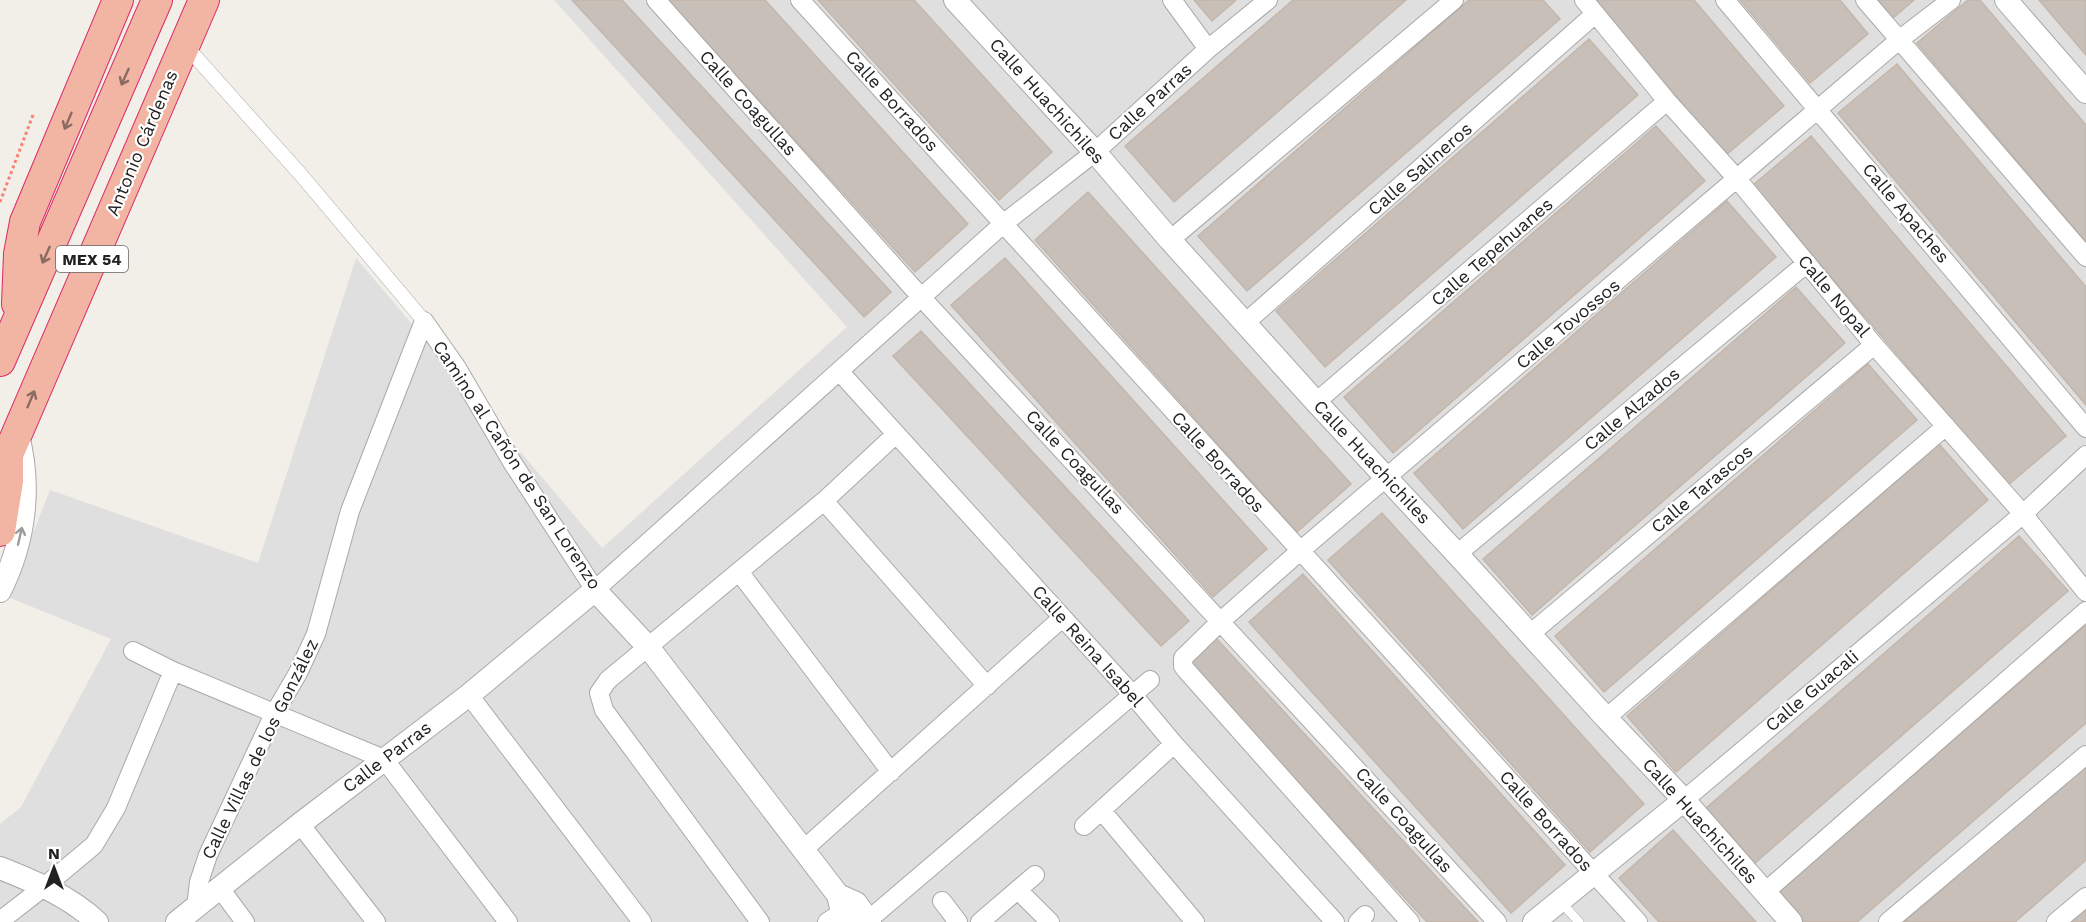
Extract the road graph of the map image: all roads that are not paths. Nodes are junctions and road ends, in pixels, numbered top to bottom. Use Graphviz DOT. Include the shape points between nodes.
graph roads {
  1 [pos="204,0"];
  2 [pos="656,0"];
  3 [pos="800,0"];
  4 [pos="955,0"];
  5 [pos="1172,0"];
  6 [pos="1268,0"];
  7 [pos="1454,0"];
  8 [pos="1725,0"];
  9 [pos="1865,0"];
  10 [pos="1950,0"];
  11 [pos="2006,0"];
  12 [pos="114,3"];
  13 [pos="1590,7"];
  14 [pos="153,12"];
  15 [pos="1899,40"];
  16 [pos="185,45"];
  17 [pos="1208,49"];
  18 [pos="2086,92"];
  19 [pos="1668,101"];
  20 [pos="1819,110"];
  21 [pos="1095,152"];
  22 [pos="1738,180"];
  23 [pos="1003,224"];
  24 [pos="1170,240"];
  25 [pos="2086,257"];
  26 [pos="1807,263"];
  27 [pos="921,297"];
  28 [pos="17,319"];
  29 [pos="424,321"];
  30 [pos="1245,323"];
  31 [pos="1874,345"];
  32 [pos="0,361"];
  33 [pos="838,371"];
  34 [pos="1316,402"];
  35 [pos="1946,426"];
  36 [pos="2086,428"];
  37 [pos="896,434"];
  38 [pos="8,452"];
  39 [pos="2086,455"];
  40 [pos="1387,477"];
  41 [pos="824,501"];
  42 [pos="2023,514"];
  43 [pos="0,531"];
  44 [pos="1300,551"];
  45 [pos="1457,554"];
  46 [pos="740,573"];
  47 [pos="595,590"];
  48 [pos="0,591"];
  49 [pos="2086,592"];
  50 [pos="2086,611"];
  51 [pos="1062,618"];
  52 [pos="1221,621"];
  53 [pos="1530,634"];
  54 [pos="649,648"];
  55 [pos="133,651"];
  56 [pos="173,671"];
  57 [pos="1150,680"];
  58 [pos="987,686"];
  59 [pos="1133,694"];
  60 [pos="469,695"];
  61 [pos="274,714"];
  62 [pos="1606,718"];
  63 [pos="1174,744"];
  64 [pos="2086,755"];
  65 [pos="384,759"];
  66 [pos="891,772"];
  67 [pos="1684,800"];
  68 [pos="1102,811"];
  69 [pos="300,824"];
  70 [pos="1084,826"];
  71 [pos="803,850"];
  72 [pos="0,868"];
  73 [pos="1593,872"];
  74 [pos="1035,875"];
  75 [pos="45,886"];
  76 [pos="219,887"];
  77 [pos="1018,890"];
  78 [pos="1765,892"];
  79 [pos="2086,897"];
  80 [pos="942,901"];
  81 [pos="1560,901"];
  82 [pos="196,907"];
  83 [pos="852,915"];
  84 [pos="0,921"];
  85 [pos="97,922"];
  86 [pos="177,922"];
  87 [pos="245,922"];
  88 [pos="376,922"];
  89 [pos="508,922"];
  90 [pos="642,922"];
  91 [pos="760,922"];
  92 [pos="958,922"];
  93 [pos="980,922"];
  94 [pos="1050,922"];
  95 [pos="1195,922"];
  96 [pos="1335,922"];
  97 [pos="1410,922"];
  98 [pos="1497,922"];
  99 [pos="1534,922"];
  100 [pos="1579,922"];
  101 [pos="1638,922"];
  102 [pos="1791,922"];
  103 [pos="1888,922"];
  104 [pos="2056,922"];
  1 -- 16 [label="highway, MEX 54"];
  2 -- 27 [label="street, Calle Coagullas"];
  3 -- 23 [label="street, Calle Borrados"];
  4 -- 21 [label="street, Calle Huachichiles"];
  5 -- 17 [label="street"];
  6 -- 17 [label="street, Calle Parras"];
  7 -- 24 [label="street"];
  8 -- 20 [label="street, Calle Apaches"];
  9 -- 15 [label="street"];
  10 -- 15 [label="street, Calle Tovossos"];
  11 -- 18 [label="street"];
  12 -- 28 [label="highway, one-way" via="25,222 17,275"];
  13 -- 19 [label="street, Calle Nopal"];
  13 -- 30 [label="street, Calle Salineros"];
  14 -- 28 [label="highway, MEX 54, one-way"];
  15 -- 20 [label="street, Calle Tovossos"];
  15 -- 25 [label="street"];
  16 -- 29 [label="street, Camino al Cañón de San Lorenzo"];
  38 -- 16 [label="highway, Antonio Cárdenas / MEX 54, one-way"];
  17 -- 21 [label="street, Calle Parras"];
  19 -- 22 [label="street, Calle Nopal"];
  19 -- 34 [label="street, Calle Tepehuanes"];
  20 -- 22 [label="street, Calle Tovossos"];
  20 -- 36 [label="street, Calle Apaches"];
  21 -- 23 [label="street, Calle Parras"];
  21 -- 24 [label="street, Calle Huachichiles"];
  22 -- 26 [label="street, Calle Nopal"];
  22 -- 40 [label="street, Calle Tovossos"];
  23 -- 27 [label="street, Calle Parras"];
  23 -- 44 [label="street, Calle Borrados"];
  24 -- 30 [label="street, Calle Huachichiles"];
  26 -- 31 [label="street, Calle Nopal"];
  26 -- 45 [label="street, Calle Alzados"];
  27 -- 33 [label="street, Calle Parras"];
  27 -- 52 [label="street, Calle Coagullas"];
  28 -- 32 [label="highway, MEX 54"];
  29 -- 47 [label="street, Camino al Cañón de San Lorenzo"];
  29 -- 61 [label="street, Calle Villas de los González" via="350,511 316,633"];
  30 -- 34 [label="street, Calle Huachichiles"];
  31 -- 35 [label="street, Calle Nopal"];
  31 -- 53 [label="street, Calle Tarascos"];
  33 -- 37 [label="street, Calle Reina Isabel"];
  33 -- 47 [label="street, Calle Parras"];
  34 -- 40 [label="street, Calle Huachichiles"];
  35 -- 42 [label="street, Calle Nopal"];
  35 -- 62 [label="street"];
  37 -- 41 [label="street"];
  37 -- 51 [label="street, Calle Reina Isabel"];
  38 -- 43 [label="highway"];
  48 -- 38 [label="street, one-way" via="23,521 25,468"];
  39 -- 42 [label="street, Calle Guacali"];
  40 -- 44 [label="street, Calle Tovossos"];
  40 -- 45 [label="street, Calle Huachichiles"];
  41 -- 46 [label="street"];
  41 -- 58 [label="street"];
  42 -- 49 [label="street, Calle Nopal"];
  42 -- 67 [label="street, Calle Guacali"];
  44 -- 52 [label="street, Calle Tovossos"];
  44 -- 73 [label="street, Calle Borrados"];
  45 -- 53 [label="street, Calle Huachichiles"];
  46 -- 54 [label="street"];
  46 -- 66 [label="street"];
  47 -- 54 [label="street, Camino al Cañón de San Lorenzo"];
  47 -- 60 [label="street, Calle Parras"];
  50 -- 78 [label="street"];
  51 -- 58 [label="street"];
  51 -- 59 [label="street, Calle Reina Isabel"];
  52 -- 97 [label="street, Calle Tovossos" via="1188,652 1182,662 1186,670"];
  52 -- 98 [label="street, Calle Coagullas"];
  53 -- 62 [label="street, Calle Huachichiles"];
  54 -- 71 [label="street, Camino al Cañón de San Lorenzo"];
  54 -- 91 [label="street" via="603,686 599,693 604,710"];
  55 -- 56 [label="street"];
  56 -- 61 [label="street"];
  56 -- 75 [label="street" via="104,829 94,845"];
  57 -- 59 [label="street"];
  58 -- 66 [label="street"];
  59 -- 63 [label="street, Calle Reina Isabel"];
  59 -- 83 [label="street"];
  60 -- 65 [label="street, Calle Parras"];
  60 -- 90 [label="street"];
  61 -- 65 [label="street"];
  61 -- 82 [label="street, Calle Villas de los González" via="208,855 198,882"];
  62 -- 67 [label="street, Calle Huachichiles"];
  63 -- 68 [label="street"];
  63 -- 96 [label="street, Calle Reina Isabel"];
  64 -- 103 [label="street"];
  65 -- 69 [label="street, Calle Parras"];
  65 -- 89 [label="street"];
  66 -- 71 [label="street"];
  67 -- 73 [label="street, Calle Guacali"];
  67 -- 78 [label="street, Calle Huachichiles"];
  68 -- 70 [label="street"];
  68 -- 95 [label="street"];
  69 -- 76 [label="street, Calle Parras"];
  69 -- 88 [label="street"];
  71 -- 83 [label="street, Camino al Cañón de San Lorenzo"];
  72 -- 75 [label="street"];
  73 -- 81 [label="street, Calle Guacali"];
  73 -- 101 [label="street, Calle Borrados"];
  74 -- 77 [label="street"];
  75 -- 84 [label="street"];
  75 -- 85 [label="street"];
  76 -- 82 [label="street, Calle Parras"];
  76 -- 87 [label="street"];
  77 -- 93 [label="street"];
  77 -- 94 [label="street"];
  78 -- 102 [label="street, Calle Huachichiles"];
  79 -- 104 [label="street"];
  80 -- 92 [label="street"];
  81 -- 99 [label="street, Calle Guacali"];
  81 -- 100 [label="lane"];
  82 -- 86 [label="street, Calle Parras"];
}
